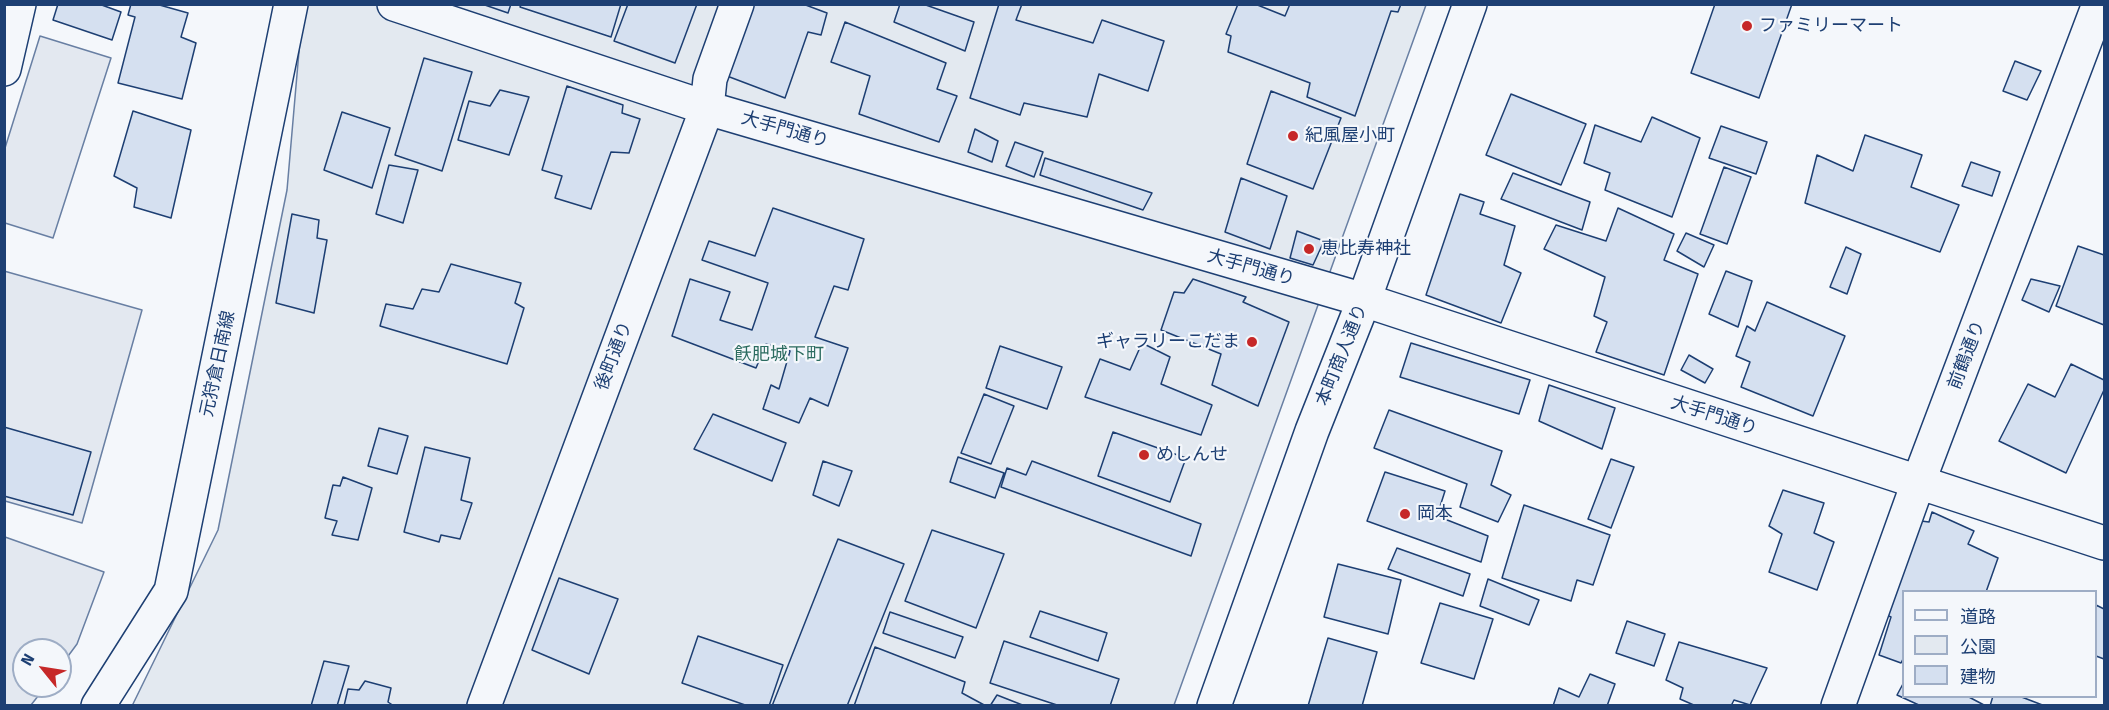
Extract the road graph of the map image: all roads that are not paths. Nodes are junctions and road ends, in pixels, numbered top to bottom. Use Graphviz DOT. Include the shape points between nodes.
graph roads {
  1 [pos="19,4"];
  2 [pos="291,4"];
  3 [pos="394,4"];
  4 [pos="737,4"];
  5 [pos="1470,4"];
  6 [pos="2098,4"];
  7 [pos="4,69"];
  8 [pos="707,108"];
  9 [pos="1364,300"];
  10 [pos="1918,483"];
  11 [pos="2104,543"];
  12 [pos="99,705"];
  13 [pos="484,705"];
  14 [pos="1214,705"];
  15 [pos="1838,705"];
  1 -- 7 [label="main road"];
  2 -- 12 [label="main road, 元狩倉日南線" via="171,591"];
  3 -- 8 [label="main road, 大手門通り"];
  4 -- 8 [label="main road, 後町通り" via="710,79"];
  5 -- 9 [label="main road, 本町商人通り"];
  6 -- 10 [label="main road, 前鶴通り"];
  8 -- 9 [label="main road, 大手門通り"];
  8 -- 13 [label="main road, 後町通り"];
  9 -- 10 [label="main road, 大手門通り"];
  9 -- 14 [label="main road, 本町商人通り" via="1312,431"];
  10 -- 11 [label="main road, 大手門通り"];
  10 -- 15 [label="main road, 前鶴通り"];
}
